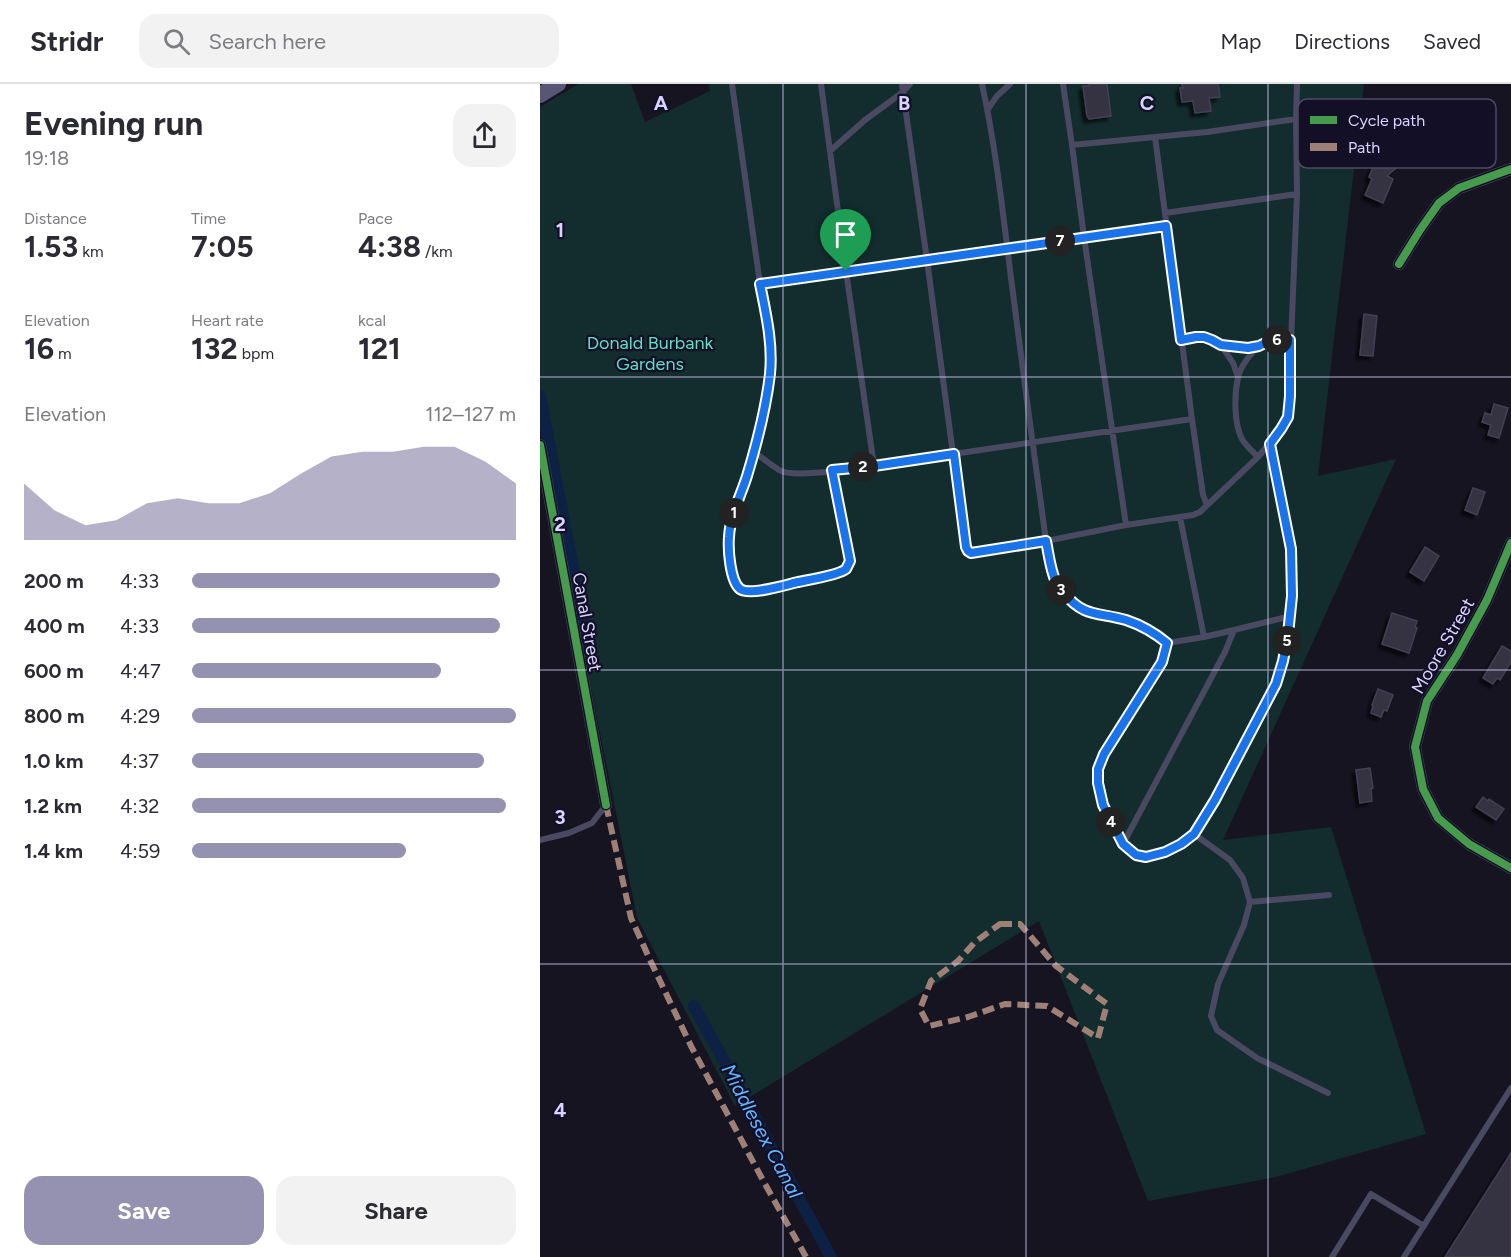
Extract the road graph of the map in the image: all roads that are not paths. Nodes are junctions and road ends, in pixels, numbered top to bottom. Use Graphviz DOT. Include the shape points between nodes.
graph roads {
  1 [pos="558,84"];
  2 [pos="732,84"];
  3 [pos="821,84"];
  4 [pos="902,84"];
  5 [pos="910,84"];
  6 [pos="982,84"];
  7 [pos="1010,84"];
  8 [pos="1064,84"];
  9 [pos="1297,84"];
  10 [pos="903,92"];
  11 [pos="540,95"];
  12 [pos="988,109"];
  13 [pos="1296,119"];
  14 [pos="1155,137"];
  15 [pos="1072,145"];
  16 [pos="830,151"];
  17 [pos="1511,169"];
  18 [pos="1297,194"];
  19 [pos="1165,213"];
  20 [pos="1166,226"];
  21 [pos="1084,237"];
  22 [pos="1007,248"];
  23 [pos="927,260"];
  24 [pos="1399,264"];
  25 [pos="846,271"];
  26 [pos="760,284"];
  27 [pos="1181,340"];
  28 [pos="1290,340"];
  29 [pos="1221,345"];
  30 [pos="1259,346"];
  31 [pos="1238,377"];
  32 [pos="1192,419"];
  33 [pos="1113,431"];
  34 [pos="1032,442"];
  35 [pos="1270,444"];
  36 [pos="540,445"];
  37 [pos="754,452"];
  38 [pos="954,454"];
  39 [pos="1258,456"];
  40 [pos="874,466"];
  41 [pos="832,470"];
  42 [pos="1207,505"];
  43 [pos="1180,517"];
  44 [pos="1126,525"];
  45 [pos="1046,541"];
  46 [pos="1511,543"];
  47 [pos="1291,616"];
  48 [pos="1234,630"];
  49 [pos="1204,637"];
  50 [pos="1167,643"];
  51 [pos="606,805"];
  52 [pos="1194,834"];
  53 [pos="540,840"];
  54 [pos="1123,844"];
  55 [pos="1511,868"];
  56 [pos="1329,895"];
  57 [pos="1250,902"];
  58 [pos="1511,1088"];
  59 [pos="1328,1093"];
  60 [pos="1424,1226"];
  61 [pos="1332,1257"];
  62 [pos="1404,1257"];
  1 -- 11 [label="main road"];
  2 -- 26 [label="lane"];
  3 -- 16 [label="lane"];
  4 -- 10 [label="lane"];
  5 -- 10 [label="lane"];
  6 -- 12 [label="lane"];
  7 -- 12 [label="lane"];
  8 -- 15 [label="lane"];
  9 -- 13 [label="lane"];
  10 -- 16 [label="lane"];
  10 -- 23 [label="lane"];
  12 -- 22 [label="lane"];
  13 -- 14 [label="lane"];
  13 -- 18 [label="lane"];
  14 -- 15 [label="lane"];
  14 -- 19 [label="lane"];
  15 -- 21 [label="lane"];
  16 -- 25 [label="lane"];
  17 -- 24 [label="street" via="1459,188 1439,202"];
  18 -- 19 [label="lane"];
  18 -- 28 [label="lane"];
  19 -- 20 [label="lane"];
  20 -- 21 [label="lane"];
  20 -- 27 [label="lane"];
  21 -- 22 [label="lane"];
  21 -- 33 [label="lane"];
  22 -- 23 [label="lane"];
  22 -- 34 [label="lane"];
  23 -- 25 [label="lane"];
  23 -- 38 [label="lane"];
  25 -- 26 [label="lane"];
  25 -- 40 [label="lane"];
  26 -- 37 [label="lane" via="771,356"];
  27 -- 29 [label="lane" via="1204,337"];
  27 -- 32 [label="lane"];
  28 -- 30 [label="lane"];
  28 -- 35 [label="lane" via="1288,417"];
  29 -- 30 [label="lane"];
  29 -- 31 [label="lane"];
  30 -- 31 [label="lane"];
  31 -- 39 [label="lane" via="1238,428 1242,440"];
  32 -- 33 [label="lane"];
  32 -- 42 [label="lane"];
  33 -- 34 [label="lane"];
  33 -- 44 [label="lane"];
  34 -- 38 [label="lane"];
  34 -- 45 [label="lane"];
  35 -- 39 [label="lane"];
  35 -- 47 [label="lane" via="1291,549"];
  36 -- 51 [label="street, Canal Street"];
  37 -- 41 [label="lane" via="789,473"];
  37 -- 41 [label="lane" via="729,536 732,574 738,587 746,592 846,568 849,552"];
  38 -- 40 [label="lane"];
  38 -- 45 [label="lane" via="968,551"];
  39 -- 42 [label="lane"];
  40 -- 41 [label="lane"];
  42 -- 43 [label="lane" via="1200,512"];
  43 -- 44 [label="lane"];
  43 -- 49 [label="lane"];
  44 -- 45 [label="lane"];
  45 -- 50 [label="lane" via="1051,571 1070,601 1094,615 1141,626"];
  46 -- 55 [label="street, Moore Street" via="1487,600 1427,701 1415,747 1423,789 1438,818 1469,844"];
  47 -- 48 [label="lane"];
  47 -- 52 [label="lane" via="1276,684"];
  48 -- 49 [label="lane"];
  48 -- 54 [label="lane" via="1226,652"];
  49 -- 50 [label="lane"];
  50 -- 54 [label="lane" via="1162,662 1098,769 1103,805"];
  51 -- 53 [label="lane" via="592,823"];
  52 -- 54 [label="lane" via="1165,852 1146,857 1136,855"];
  52 -- 57 [label="lane" via="1230,860 1242,878"];
  56 -- 57 [label="lane"];
  57 -- 59 [label="lane" via="1218,984 1211,1016 1217,1030 1257,1058"];
  58 -- 60 [label="lane"];
  60 -- 61 [label="lane" via="1371,1194"];
  60 -- 62 [label="lane"];
}
